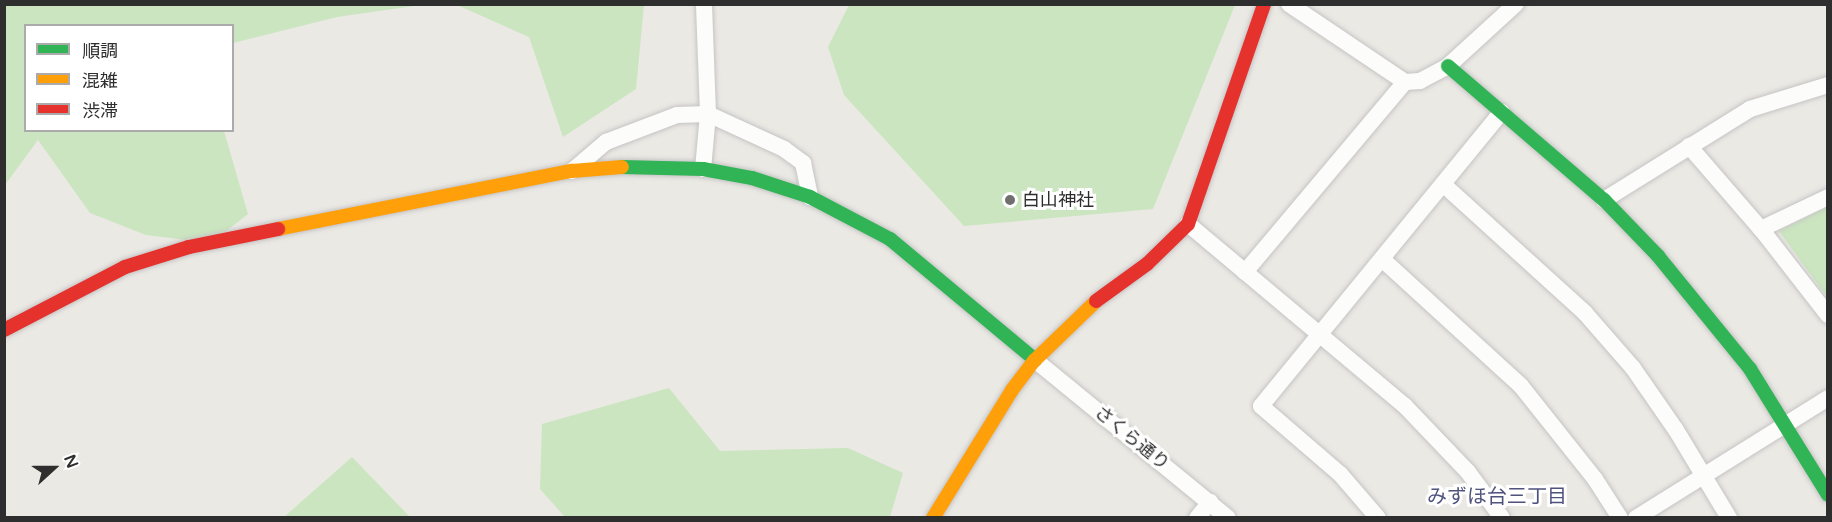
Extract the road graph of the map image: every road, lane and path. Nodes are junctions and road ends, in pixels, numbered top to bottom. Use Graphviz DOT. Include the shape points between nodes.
graph roads {
  1 [pos="704,4"];
  2 [pos="1264,4"];
  3 [pos="1289,4"];
  4 [pos="1516,4"];
  5 [pos="1448,66"];
  6 [pos="1405,82"];
  7 [pos="1827,85"];
  8 [pos="1502,111"];
  9 [pos="708,114"];
  10 [pos="1689,146"];
  11 [pos="703,169"];
  12 [pos="572,171"];
  13 [pos="1444,185"];
  14 [pos="810,196"];
  15 [pos="1827,197"];
  16 [pos="1604,200"];
  17 [pos="1188,224"];
  18 [pos="1761,229"];
  19 [pos="1382,259"];
  20 [pos="1245,272"];
  21 [pos="1827,315"];
  22 [pos="4,330"];
  23 [pos="1320,333"];
  24 [pos="1035,360"];
  25 [pos="1827,398"];
  26 [pos="1786,424"];
  27 [pos="1706,474"];
  28 [pos="1827,495"];
  29 [pos="1210,502"];
  30 [pos="933,518"];
  31 [pos="1197,518"];
  32 [pos="1228,518"];
  33 [pos="1378,518"];
  34 [pos="1502,518"];
  35 [pos="1620,518"];
  36 [pos="1636,518"];
  37 [pos="1730,518"];
  1 -- 9 [label="street"];
  2 -- 17 [label="street"];
  3 -- 6 [label="street"];
  4 -- 5 [label="street"];
  5 -- 6 [label="street" via="1420,81"];
  5 -- 8 [label="street"];
  6 -- 20 [label="street"];
  7 -- 10 [label="street" via="1750,109"];
  8 -- 13 [label="street"];
  8 -- 16 [label="street"];
  9 -- 11 [label="street"];
  9 -- 12 [label="street" via="677,115 606,141"];
  9 -- 14 [label="street" via="784,149 802,163"];
  10 -- 16 [label="street"];
  10 -- 18 [label="street"];
  11 -- 12 [label="street" via="617,167"];
  11 -- 14 [label="street" via="752,178"];
  12 -- 22 [label="street" via="189,247 125,267"];
  13 -- 19 [label="street"];
  13 -- 27 [label="street" via="1585,313 1633,369"];
  14 -- 24 [label="street" via="890,239"];
  15 -- 18 [label="street"];
  16 -- 26 [label="street" via="1708,315"];
  17 -- 20 [label="street"];
  17 -- 24 [label="street" via="1147,264 1112,286"];
  18 -- 21 [label="street"];
  19 -- 23 [label="street"];
  19 -- 35 [label="street" via="1521,386 1595,479"];
  20 -- 23 [label="street"];
  23 -- 33 [label="street" via="1261,406 1340,474"];
  23 -- 34 [label="street" via="1404,405 1468,472"];
  24 -- 29 [label="street, さくら通り"];
  24 -- 30 [label="street" via="1012,390"];
  25 -- 26 [label="street"];
  26 -- 27 [label="street"];
  26 -- 28 [label="street"];
  27 -- 36 [label="street"];
  27 -- 37 [label="street"];
  29 -- 31 [label="street"];
  29 -- 32 [label="street, さくら通り"];
}
